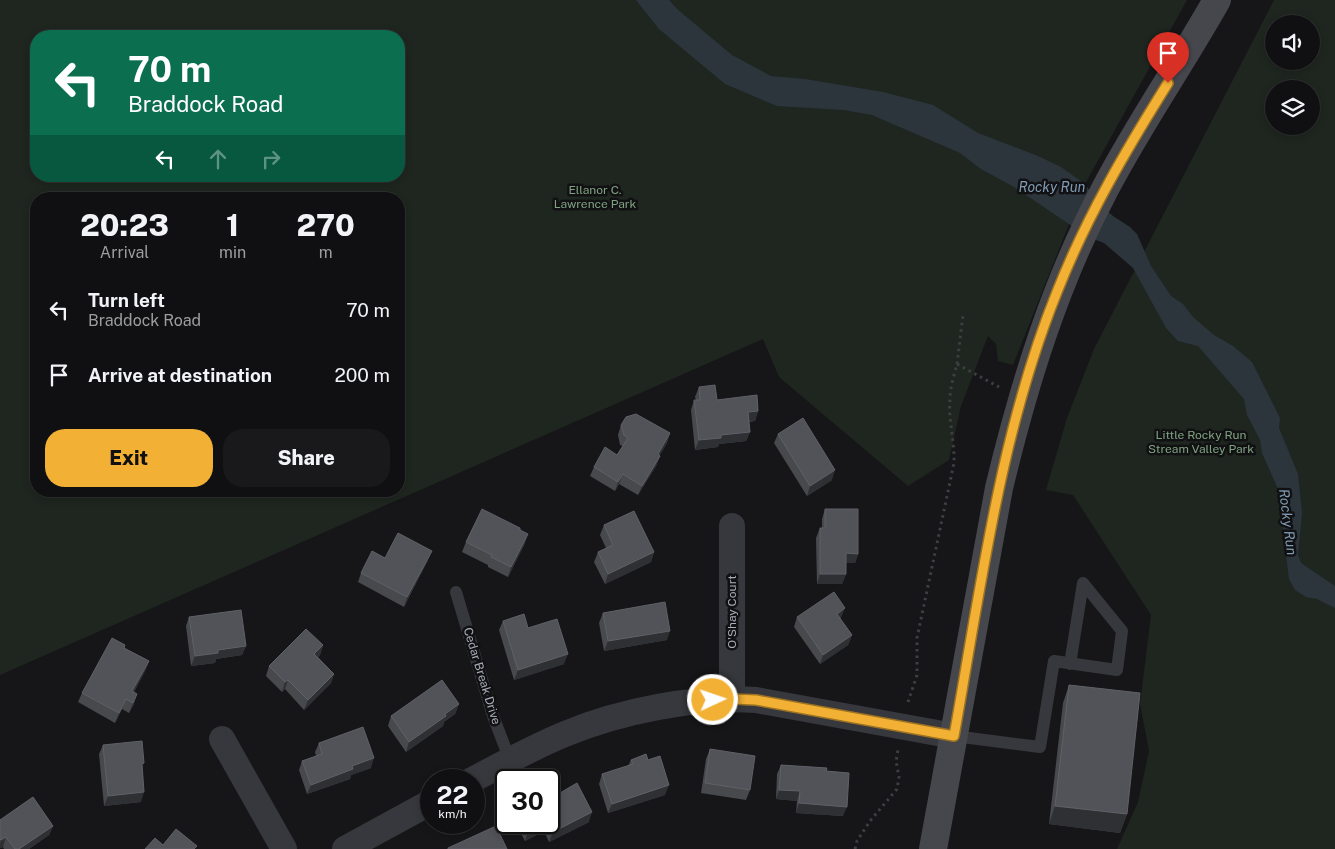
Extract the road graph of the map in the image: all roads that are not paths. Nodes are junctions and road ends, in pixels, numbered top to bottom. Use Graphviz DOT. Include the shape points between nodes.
graph roads {
  1 [pos="1217,0"];
  2 [pos="732,526"];
  3 [pos="456,592"];
  4 [pos="1070,664"];
  5 [pos="732,699"];
  6 [pos="954,736"];
  7 [pos="222,738"];
  8 [pos="510,760"];
  9 [pos="485,773"];
  10 [pos="420,808"];
  11 [pos="284,849"];
  12 [pos="345,849"];
  13 [pos="933,849"];
  1 -- 6 [label="main road" via="1105,188 1075,248 1041,335 999,488"];
  2 -- 5 [label="street, O'Shay Court"];
  3 -- 8 [label="lane, Cedar Break Drive" via="493,716"];
  4 -- 4 [label="lane" via="1117,670 1122,631 1083,583"];
  4 -- 6 [label="lane" via="1054,661 1040,747"];
  5 -- 6 [label="street" via="756,700"];
  5 -- 8 [label="street" via="624,714 566,734"];
  6 -- 13 [label="main road"];
  7 -- 11 [label="street"];
  8 -- 9 [label="street"];
  10 -- 12 [label="street"];
}
